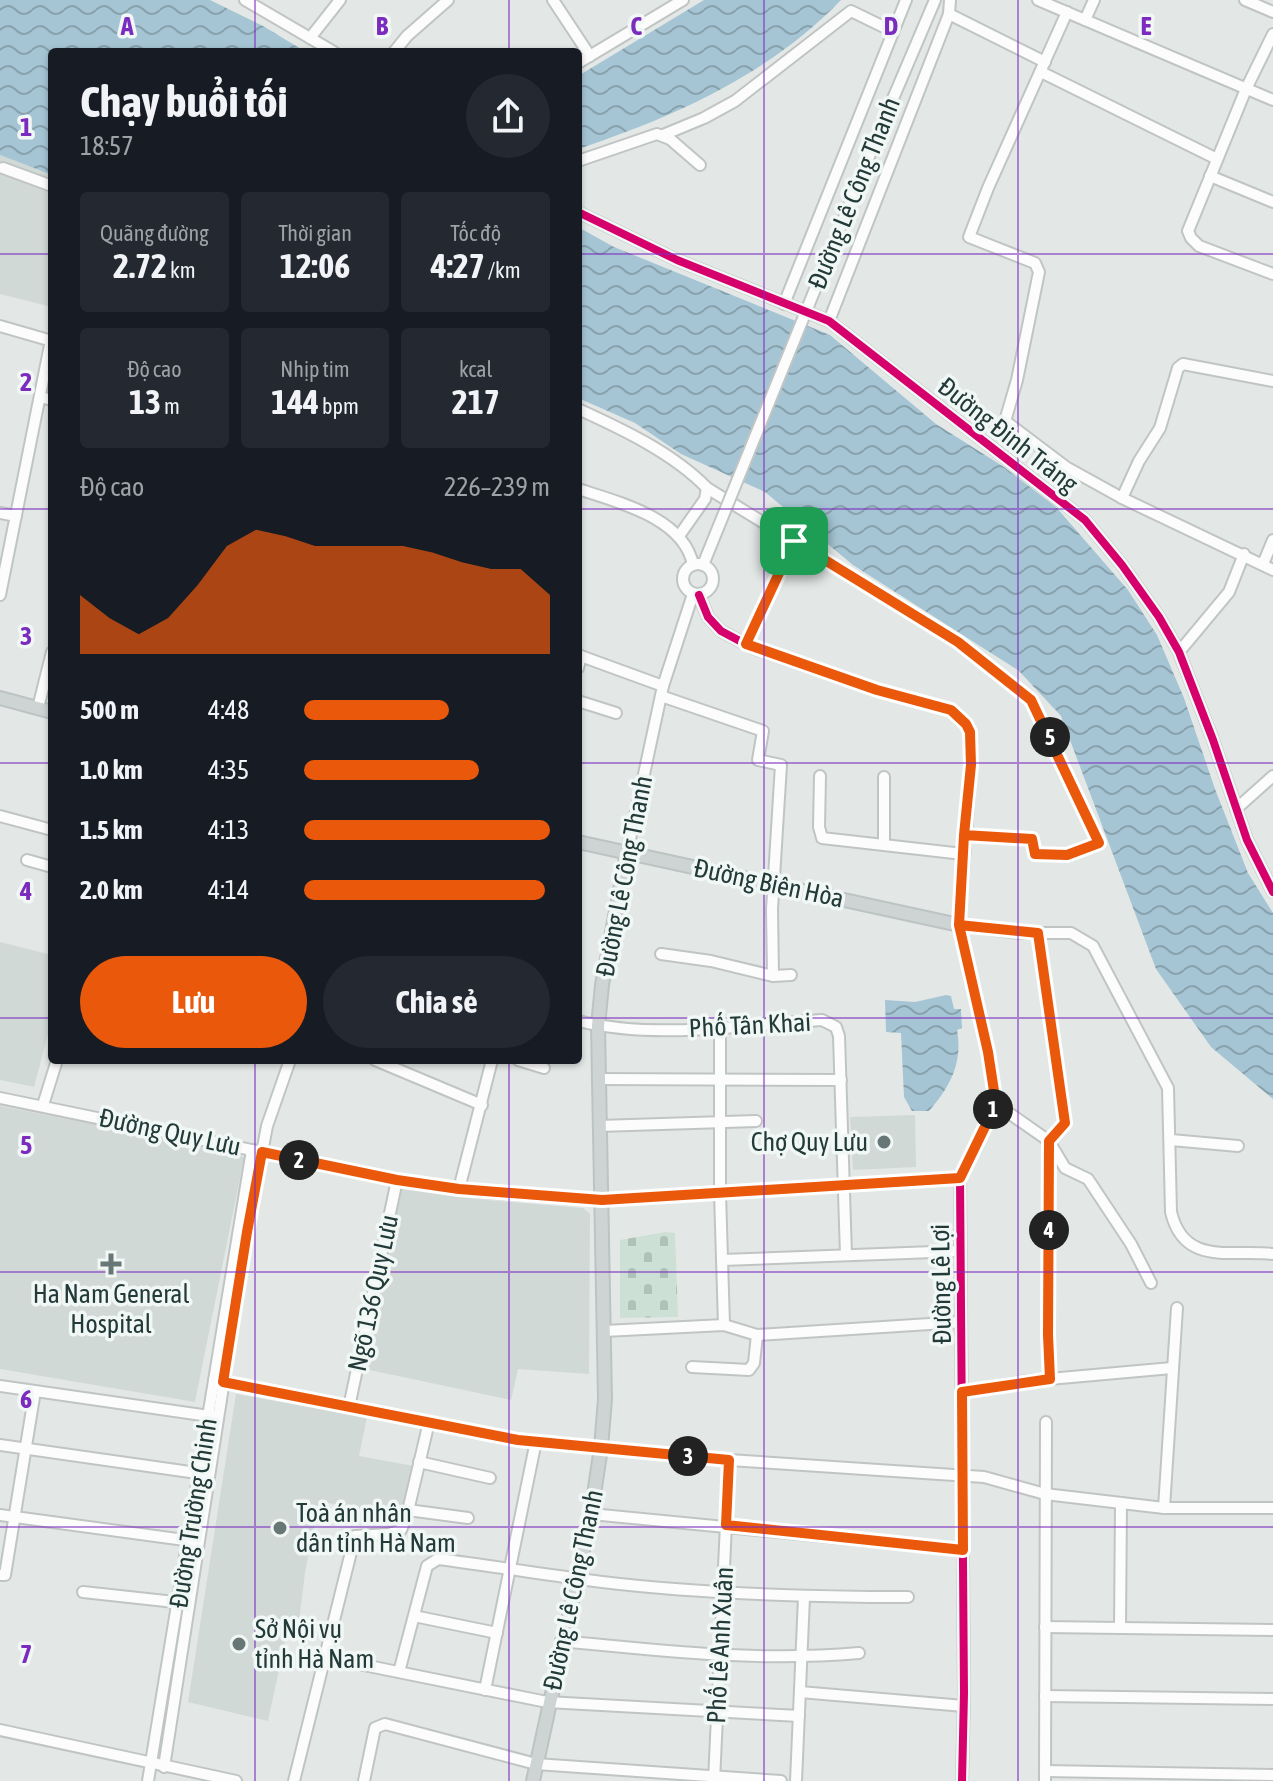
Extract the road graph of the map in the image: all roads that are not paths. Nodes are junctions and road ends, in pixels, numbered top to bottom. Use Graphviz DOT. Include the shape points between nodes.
graph roads {
  1 [pos="245,0"];
  2 [pos="340,0"];
  3 [pos="448,0"];
  4 [pos="553,0"];
  5 [pos="683,0"];
  6 [pos="906,0"];
  7 [pos="935,0"];
  8 [pos="950,0"];
  9 [pos="1038,0"];
  10 [pos="1094,0"];
  11 [pos="1245,0"];
  12 [pos="1067,12"];
  13 [pos="1273,12"];
  14 [pos="949,14"];
  15 [pos="1085,20"];
  16 [pos="892,31"];
  17 [pos="1273,34"];
  18 [pos="310,38"];
  19 [pos="327,48"];
  20 [pos="397,48"];
  21 [pos="590,56"];
  22 [pos="582,61"];
  23 [pos="1043,67"];
  24 [pos="1246,89"];
  25 [pos="1273,100"];
  26 [pos="663,135"];
  27 [pos="1217,159"];
  28 [pos="582,160"];
  29 [pos="700,165"];
  30 [pos="3,168"];
  31 [pos="1210,176"];
  32 [pos="48,185"];
  33 [pos="1273,202"];
  34 [pos="582,214"];
  35 [pos="1273,274"];
  36 [pos="784,304"];
  37 [pos="829,321"];
  38 [pos="0,326"];
  39 [pos="48,339"];
  40 [pos="48,359"];
  41 [pos="1273,381"];
  42 [pos="40,397"];
  43 [pos="48,399"];
  44 [pos="582,411"];
  45 [pos="707,488"];
  46 [pos="582,490"];
  47 [pos="1122,498"];
  48 [pos="0,513"];
  49 [pos="16,516"];
  50 [pos="679,536"];
  51 [pos="1273,540"];
  52 [pos="794,541"];
  53 [pos="1244,554"];
  54 [pos="698,565"];
  55 [pos="1268,567"];
  56 [pos="696,594"];
  57 [pos="0,595"];
  58 [pos="746,644"];
  59 [pos="1179,652"];
  60 [pos="582,657"];
  61 [pos="48,668"];
  62 [pos="662,691"];
  63 [pos="0,698"];
  64 [pos="582,702"];
  65 [pos="38,708"];
  66 [pos="48,711"];
  67 [pos="616,713"];
  68 [pos="820,776"];
  69 [pos="1273,776"];
  70 [pos="884,777"];
  71 [pos="1236,809"];
  72 [pos="0,816"];
  73 [pos="48,829"];
  74 [pos="964,835"];
  75 [pos="582,843"];
  76 [pos="884,845"];
  77 [pos="627,853"];
  78 [pos="963,854"];
  79 [pos="27,860"];
  80 [pos="48,866"];
  81 [pos="775,884"];
  82 [pos="1273,892"];
  83 [pos="959,925"];
  84 [pos="1038,933"];
  85 [pos="661,954"];
  86 [pos="791,975"];
  87 [pos="773,976"];
  88 [pos="582,1022"];
  89 [pos="598,1026"];
  90 [pos="720,1027"];
  91 [pos="56,1064"];
  92 [pos="289,1064"];
  93 [pos="385,1064"];
  94 [pos="491,1064"];
  95 [pos="531,1064"];
  96 [pos="544,1068"];
  97 [pos="598,1079"];
  98 [pos="721,1080"];
  99 [pos="841,1080"];
  100 [pos="0,1098"];
  101 [pos="996,1104"];
  102 [pos="43,1105"];
  103 [pos="482,1105"];
  104 [pos="756,1121"];
  105 [pos="721,1122"];
  106 [pos="599,1126"];
  107 [pos="1171,1140"];
  108 [pos="1049,1141"];
  109 [pos="1238,1146"];
  110 [pos="257,1151"];
  111 [pos="960,1178"];
  112 [pos="397,1180"];
  113 [pos="845,1185"];
  114 [pos="459,1189"];
  115 [pos="720,1193"];
  116 [pos="602,1200"];
  117 [pos="960,1251"];
  118 [pos="1273,1254"];
  119 [pos="846,1255"];
  120 [pos="722,1260"];
  121 [pos="1151,1283"];
  122 [pos="1177,1308"];
  123 [pos="961,1322"];
  124 [pos="724,1325"];
  125 [pos="604,1331"];
  126 [pos="757,1335"];
  127 [pos="692,1367"];
  128 [pos="1172,1368"];
  129 [pos="1050,1379"];
  130 [pos="219,1381"];
  131 [pos="0,1386"];
  132 [pos="35,1391"];
  133 [pos="962,1392"];
  134 [pos="349,1407"];
  135 [pos="214,1417"];
  136 [pos="429,1422"];
  137 [pos="1046,1422"];
  138 [pos="536,1441"];
  139 [pos="0,1445"];
  140 [pos="601,1448"];
  141 [pos="25,1449"];
  142 [pos="729,1460"];
  143 [pos="419,1462"];
  144 [pos="204,1474"];
  145 [pos="963,1477"];
  146 [pos="490,1478"];
  147 [pos="1045,1494"];
  148 [pos="1121,1503"];
  149 [pos="1164,1508"];
  150 [pos="1273,1508"];
  151 [pos="408,1510"];
  152 [pos="591,1514"];
  153 [pos="0,1515"];
  154 [pos="13,1517"];
  155 [pos="468,1518"];
  156 [pos="726,1525"];
  157 [pos="194,1542"];
  158 [pos="963,1550"];
  159 [pos="510,1568"];
  160 [pos="0,1575"];
  161 [pos="577,1578"];
  162 [pos="83,1592"];
  163 [pos="723,1592"];
  164 [pos="804,1597"];
  165 [pos="908,1597"];
  166 [pos="184,1603"];
  167 [pos="414,1616"];
  168 [pos="1045,1627"];
  169 [pos="1120,1628"];
  170 [pos="1273,1630"];
  171 [pos="497,1633"];
  172 [pos="561,1641"];
  173 [pos="859,1653"];
  174 [pos="324,1657"];
  175 [pos="720,1657"];
  176 [pos="801,1658"];
  177 [pos="399,1672"];
  178 [pos="165,1681"];
  179 [pos="177,1683"];
  180 [pos="485,1690"];
  181 [pos="800,1692"];
  182 [pos="1045,1696"];
  183 [pos="1273,1699"];
  184 [pos="549,1702"];
  185 [pos="964,1706"];
  186 [pos="717,1712"];
  187 [pos="799,1716"];
  188 [pos="0,1730"];
  189 [pos="151,1764"];
  190 [pos="536,1764"];
  191 [pos="164,1767"];
  192 [pos="1273,1775"];
  193 [pos="1045,1776"];
  194 [pos="714,1779"];
  195 [pos="223,1780"];
  196 [pos="148,1781"];
  197 [pos="236,1781"];
  198 [pos="294,1781"];
  199 [pos="364,1781"];
  200 [pos="533,1781"];
  201 [pos="781,1781"];
  202 [pos="796,1781"];
  203 [pos="962,1781"];
  1 -- 18 [label="street"];
  2 -- 18 [label="street"];
  3 -- 20 [label="street"];
  4 -- 21 [label="street"];
  5 -- 21 [label="street"];
  6 -- 16 [label="street"];
  7 -- 54 [label="street, Đường Lê Công Thanh, bridge" via="718,528"];
  8 -- 14 [label="street"];
  9 -- 12 [label="street"];
  10 -- 15 [label="street"];
  11 -- 13 [label="street"];
  12 -- 15 [label="street"];
  12 -- 23 [label="street"];
  14 -- 23 [label="street"];
  14 -- 37 [label="street"];
  15 -- 24 [label="street"];
  16 -- 26 [label="street" via="851,11 735,101"];
  16 -- 36 [label="street"];
  17 -- 24 [label="street"];
  18 -- 19 [label="street"];
  21 -- 22 [label="street"];
  23 -- 27 [label="street"];
  23 -- 47 [label="street" via="969,237 1035,263 1039,272 1005,421 1066,467"];
  24 -- 25 [label="street"];
  24 -- 27 [label="street"];
  26 -- 28 [label="street" via="649,135"];
  26 -- 29 [label="street"];
  27 -- 31 [label="street"];
  30 -- 32 [label="street"];
  31 -- 33 [label="street"];
  31 -- 35 [label="street" via="1188,231 1191,238 1199,246"];
  34 -- 36 [label="street, Đường Đinh Tráng"];
  36 -- 37 [label="street, Đường Đinh Tráng"];
  37 -- 59 [label="street, Đường Đinh Tráng" via="1085,520 1122,565"];
  38 -- 39 [label="street"];
  40 -- 42 [label="street"];
  41 -- 47 [label="street" via="1183,364 1160,428"];
  42 -- 43 [label="street"];
  42 -- 49 [label="street"];
  44 -- 45 [label="street" via="691,471"];
  45 -- 50 [label="street"];
  45 -- 52 [label="street"];
  46 -- 50 [label="street" via="638,509"];
  47 -- 53 [label="street"];
  48 -- 49 [label="street"];
  49 -- 57 [label="street"];
  50 -- 54 [label="street"];
  51 -- 55 [label="street"];
  52 -- 58 [label="street"];
  52 -- 74 [label="street" via="958,642 1031,700 1099,843 1067,855 1035,854 1032,839"];
  53 -- 55 [label="street"];
  53 -- 59 [label="street" via="1229,592"];
  54 -- 56 [label="street" via="686,571 683,580"];
  54 -- 56 [label="street" via="711,571 713,581 708,590"];
  56 -- 58 [label="street" via="721,631"];
  56 -- 62 [label="street, Đường Lê Công Thanh"];
  58 -- 74 [label="street" via="960,717 970,732 971,747"];
  59 -- 71 [label="street, Đường Đinh Tráng"];
  60 -- 62 [label="street"];
  61 -- 65 [label="street"];
  62 -- 77 [label="street, Đường Lê Công Thanh"];
  62 -- 81 [label="street" via="763,731 758,760 781,765"];
  63 -- 65 [label="main road"];
  64 -- 67 [label="street"];
  65 -- 66 [label="main road"];
  68 -- 76 [label="street" via="822,838"];
  69 -- 71 [label="street"];
  70 -- 76 [label="street"];
  71 -- 82 [label="street, Đường Đinh Tráng"];
  72 -- 73 [label="street"];
  74 -- 78 [label="street"];
  75 -- 77 [label="main road, Đường Biên Hòa"];
  76 -- 78 [label="street"];
  77 -- 81 [label="main road, Đường Biên Hòa"];
  77 -- 89 [label="main road, Đường Lê Công Thanh"];
  78 -- 83 [label="street"];
  79 -- 80 [label="street"];
  81 -- 83 [label="main road, Đường Biên Hòa"];
  81 -- 87 [label="street"];
  83 -- 84 [label="street"];
  83 -- 101 [label="street"];
  84 -- 107 [label="street" via="1071,933 1093,946 1168,1088"];
  84 -- 108 [label="street" via="1065,1123"];
  85 -- 87 [label="street"];
  86 -- 87 [label="street"];
  88 -- 89 [label="street, Phố Tân Khai"];
  89 -- 90 [label="street, Phố Tân Khai"];
  89 -- 97 [label="main road, Đường Lê Công Thanh"];
  90 -- 98 [label="street"];
  90 -- 99 [label="street, Phố Tân Khai" via="822,1020 833,1024 839,1036"];
  91 -- 102 [label="street"];
  92 -- 110 [label="street, Đường Trường Chinh"];
  93 -- 103 [label="street"];
  94 -- 103 [label="street"];
  95 -- 96 [label="street"];
  97 -- 98 [label="street"];
  97 -- 106 [label="main road, Đường Lê Công Thanh"];
  98 -- 99 [label="street"];
  98 -- 105 [label="street"];
  99 -- 113 [label="street, Phố Tân Khai"];
  100 -- 102 [label="street, Đường Quy Lưu"];
  101 -- 108 [label="street"];
  101 -- 111 [label="street, Đường Lê Lợi"];
  102 -- 110 [label="street, Đường Quy Lưu"];
  103 -- 114 [label="street"];
  104 -- 105 [label="street"];
  105 -- 106 [label="street"];
  105 -- 115 [label="street"];
  106 -- 116 [label="main road, Đường Lê Công Thanh"];
  107 -- 109 [label="street"];
  107 -- 118 [label="street" via="1171,1212 1185,1240 1207,1252"];
  108 -- 121 [label="street" via="1065,1168 1088,1179"];
  108 -- 129 [label="street"];
  110 -- 112 [label="street, Đường Quy Lưu"];
  110 -- 130 [label="street, Đường Trường Chinh"];
  111 -- 113 [label="street, Đường Quy Lưu"];
  111 -- 117 [label="street, Đường Lê Lợi"];
  112 -- 114 [label="street, Đường Quy Lưu"];
  112 -- 134 [label="street, Ngõ 136 Quy Lưu"];
  113 -- 115 [label="street, Đường Quy Lưu"];
  113 -- 119 [label="street, Phố Tân Khai"];
  114 -- 116 [label="street, Đường Quy Lưu"];
  115 -- 116 [label="street, Đường Quy Lưu"];
  115 -- 120 [label="street"];
  116 -- 125 [label="main road, Đường Lê Công Thanh"];
  117 -- 119 [label="street"];
  117 -- 123 [label="street, Đường Lê Lợi"];
  119 -- 120 [label="street"];
  120 -- 124 [label="street"];
  122 -- 128 [label="street"];
  123 -- 126 [label="street"];
  123 -- 133 [label="street, Đường Lê Lợi"];
  124 -- 125 [label="street"];
  124 -- 126 [label="street"];
  125 -- 140 [label="main road, Đường Lê Công Thanh"];
  126 -- 127 [label="street" via="749,1370"];
  128 -- 129 [label="street"];
  128 -- 149 [label="street"];
  129 -- 133 [label="street"];
  130 -- 134 [label="street"];
  130 -- 135 [label="street, Đường Trường Chinh"];
  131 -- 132 [label="street"];
  132 -- 135 [label="street"];
  132 -- 141 [label="street"];
  133 -- 145 [label="street, Đường Lê Lợi"];
  134 -- 136 [label="street"];
  135 -- 144 [label="street, Đường Trường Chinh"];
  136 -- 138 [label="street"];
  136 -- 143 [label="street"];
  137 -- 147 [label="street"];
  138 -- 140 [label="street"];
  138 -- 159 [label="street"];
  139 -- 141 [label="street"];
  140 -- 142 [label="street"];
  140 -- 152 [label="main road, Đường Lê Công Thanh"];
  141 -- 144 [label="street"];
  141 -- 154 [label="street"];
  142 -- 145 [label="street"];
  142 -- 156 [label="street, Phố Lê Anh Xuân"];
  143 -- 146 [label="street"];
  143 -- 151 [label="street"];
  144 -- 157 [label="street, Đường Trường Chinh"];
  145 -- 147 [label="street" via="984,1477"];
  145 -- 158 [label="street, Đường Lê Lợi"];
  147 -- 148 [label="street"];
  147 -- 168 [label="street"];
  148 -- 149 [label="street"];
  148 -- 169 [label="street"];
  149 -- 150 [label="street"];
  151 -- 155 [label="street"];
  151 -- 174 [label="street" via="401,1530 355,1536"];
  152 -- 156 [label="street"];
  152 -- 161 [label="main road, Đường Lê Công Thanh"];
  153 -- 154 [label="street"];
  154 -- 157 [label="street"];
  154 -- 160 [label="street" via="5,1575"];
  156 -- 158 [label="street"];
  156 -- 163 [label="street, Phố Lê Anh Xuân"];
  157 -- 166 [label="street, Đường Trường Chinh"];
  158 -- 185 [label="street, Đường Lê Lợi"];
  159 -- 161 [label="street"];
  159 -- 167 [label="street" via="438,1559 427,1566"];
  159 -- 171 [label="street"];
  161 -- 163 [label="street"];
  161 -- 172 [label="main road, Đường Lê Công Thanh"];
  162 -- 166 [label="street"];
  163 -- 164 [label="street"];
  163 -- 175 [label="street, Phố Lê Anh Xuân"];
  164 -- 165 [label="street"];
  164 -- 176 [label="street"];
  166 -- 178 [label="street, Đường Trường Chinh"];
  166 -- 179 [label="street, Đường Trường Chinh"];
  167 -- 171 [label="street"];
  167 -- 177 [label="street"];
  168 -- 169 [label="street"];
  168 -- 182 [label="street"];
  169 -- 170 [label="street"];
  171 -- 180 [label="street"];
  172 -- 175 [label="street"];
  172 -- 184 [label="main road, Đường Lê Công Thanh"];
  173 -- 176 [label="street"];
  174 -- 177 [label="street"];
  174 -- 198 [label="street"];
  175 -- 176 [label="street"];
  175 -- 186 [label="street, Phố Lê Anh Xuân"];
  176 -- 181 [label="street"];
  177 -- 180 [label="street"];
  178 -- 179 [label="street"];
  178 -- 189 [label="street, Đường Trường Chinh"];
  179 -- 191 [label="street, Đường Trường Chinh"];
  180 -- 184 [label="street"];
  181 -- 185 [label="street"];
  181 -- 187 [label="street"];
  182 -- 183 [label="street"];
  182 -- 193 [label="street"];
  184 -- 186 [label="street"];
  184 -- 190 [label="main road, Đường Lê Công Thanh"];
  185 -- 203 [label="street, Đường Lê Lợi"];
  186 -- 187 [label="street"];
  186 -- 194 [label="street, Phố Lê Anh Xuân"];
  187 -- 202 [label="street"];
  188 -- 189 [label="street"];
  189 -- 191 [label="street"];
  189 -- 196 [label="street, Đường Trường Chinh"];
  190 -- 194 [label="street"];
  190 -- 199 [label="street" via="385,1724 375,1728"];
  190 -- 200 [label="main road, Đường Lê Công Thanh"];
  191 -- 195 [label="street"];
  192 -- 193 [label="street"];
  194 -- 201 [label="street"];
  195 -- 197 [label="street"];
}
